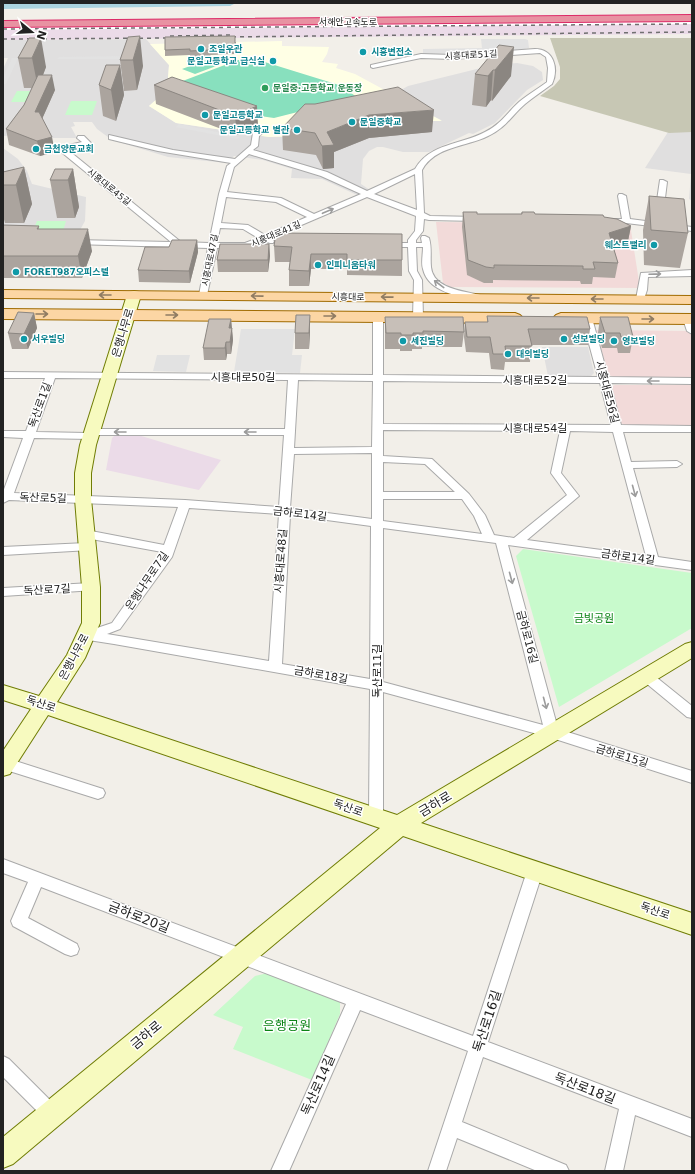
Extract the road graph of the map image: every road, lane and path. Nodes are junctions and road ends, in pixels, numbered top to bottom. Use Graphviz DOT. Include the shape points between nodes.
graph roads {
  1 [pos="692,18"];
  2 [pos="692,22"];
  3 [pos="3,24"];
  4 [pos="3,27"];
  5 [pos="373,66"];
  6 [pos="264,128"];
  7 [pos="112,137"];
  8 [pos="81,138"];
  9 [pos="248,151"];
  10 [pos="236,161"];
  11 [pos="418,170"];
  12 [pos="663,182"];
  13 [pos="223,194"];
  14 [pos="368,194"];
  15 [pos="622,196"];
  16 [pos="420,215"];
  17 [pos="314,218"];
  18 [pos="486,219"];
  19 [pos="595,220"];
  20 [pos="626,221"];
  21 [pos="217,225"];
  22 [pos="657,225"];
  23 [pos="692,229"];
  24 [pos="419,231"];
  25 [pos="265,238"];
  26 [pos="66,242"];
  27 [pos="281,244"];
  28 [pos="180,245"];
  29 [pos="377,245"];
  30 [pos="412,245"];
  31 [pos="426,245"];
  32 [pos="213,246"];
  33 [pos="427,270"];
  34 [pos="692,273"];
  35 [pos="418,280"];
  36 [pos="3,294"];
  37 [pos="134,295"];
  38 [pos="203,295"];
  39 [pos="418,297"];
  40 [pos="482,298"];
  41 [pos="640,299"];
  42 [pos="692,300"];
  43 [pos="3,314"];
  44 [pos="128,315"];
  45 [pos="378,317"];
  46 [pos="418,317"];
  47 [pos="532,318"];
  48 [pos="548,318"];
  49 [pos="587,318"];
  50 [pos="690,323"];
  51 [pos="3,375"];
  52 [pos="50,376"];
  53 [pos="109,376"];
  54 [pos="293,378"];
  55 [pos="378,378"];
  56 [pos="604,380"];
  57 [pos="692,381"];
  58 [pos="378,427"];
  59 [pos="566,428"];
  60 [pos="617,429"];
  61 [pos="692,429"];
  62 [pos="289,432"];
  63 [pos="3,434"];
  64 [pos="29,434"];
  65 [pos="91,434"];
  66 [pos="288,451"];
  67 [pos="378,455"];
  68 [pos="677,464"];
  69 [pos="627,465"];
  70 [pos="377,495"];
  71 [pos="465,496"];
  72 [pos="4,497"];
  73 [pos="83,499"];
  74 [pos="185,504"];
  75 [pos="284,511"];
  76 [pos="377,524"];
  77 [pos="496,539"];
  78 [pos="86,540"];
  79 [pos="517,542"];
  80 [pos="169,550"];
  81 [pos="3,551"];
  82 [pos="653,561"];
  83 [pos="692,566"];
  84 [pos="90,587"];
  85 [pos="3,592"];
  86 [pos="86,636"];
  87 [pos="692,649"];
  88 [pos="275,667"];
  89 [pos="646,676"];
  90 [pos="376,685"];
  91 [pos="3,692"];
  92 [pos="45,706"];
  93 [pos="692,713"];
  94 [pos="552,733"];
  95 [pos="4,766"];
  96 [pos="692,777"];
  97 [pos="98,793"];
  98 [pos="376,817"];
  99 [pos="400,825"];
  100 [pos="3,866"];
  101 [pos="535,871"];
  102 [pos="37,879"];
  103 [pos="692,924"];
  104 [pos="71,949"];
  105 [pos="241,956"];
  106 [pos="356,1000"];
  107 [pos="478,1047"];
  108 [pos="3,1065"];
  109 [pos="629,1104"];
  110 [pos="52,1114"];
  111 [pos="452,1127"];
  112 [pos="692,1128"];
  113 [pos="3,1154"];
  114 [pos="280,1171"];
  115 [pos="437,1171"];
  116 [pos="560,1171"];
  117 [pos="614,1171"];
  1 -- 3 [label="highway, 서해안고속도로"];
  2 -- 4 [label="highway, 서해안고속도로"];
  5 -- 11 [label="street, 시흥대로51길" via="421,56 452,57 535,51 542,51 548,55 552,77 545,88 522,103 501,126 485,135 443,148"];
  6 -- 9 [label="street, 시흥대로47길" via="256,135 256,143"];
  7 -- 10 [label="street" via="198,157"];
  8 -- 28 [label="street, 시흥대로45길" via="87,143 63,149"];
  9 -- 10 [label="street, 시흥대로47길"];
  9 -- 14 [label="street" via="324,174"];
  10 -- 13 [label="street, 시흥대로47길" via="231,166"];
  11 -- 14 [label="street, 시흥대로41길"];
  11 -- 16 [label="street"];
  12 -- 22 [label="street"];
  13 -- 17 [label="street" via="278,200"];
  13 -- 21 [label="street, 시흥대로47길"];
  14 -- 16 [label="street"];
  17 -- 14 [label="street, 시흥대로41길, one-way"];
  15 -- 20 [label="street"];
  16 -- 18 [label="street" via="429,218"];
  16 -- 24 [label="street"];
  17 -- 25 [label="street, 시흥대로41길"];
  19 -- 20 [label="street"];
  20 -- 22 [label="street"];
  21 -- 25 [label="street, 시흥대로47길" via="245,227"];
  21 -- 32 [label="street, 시흥대로47길"];
  22 -- 23 [label="street"];
  24 -- 30 [label="street" via="412,240"];
  24 -- 31 [label="street" via="426,240"];
  25 -- 27 [label="street" via="274,244"];
  25 -- 32 [label="street, 시흥대로41길" via="246,246"];
  26 -- 28 [label="street, 시흥대로41길"];
  28 -- 32 [label="street, 시흥대로41길"];
  29 -- 30 [label="street"];
  30 -- 31 [label="street"];
  30 -- 35 [label="street" via="413,271"];
  31 -- 33 [label="street"];
  32 -- 38 [label="street, 시흥대로47길"];
  33 -- 35 [label="street"];
  40 -- 33 [label="street, one-way" via="448,290 432,278"];
  41 -- 34 [label="street, one-way" via="644,275"];
  35 -- 39 [label="street"];
  37 -- 36 [label="main road, 시흥대로, one-way"];
  37 -- 38 [label="main road, 시흥대로"];
  37 -- 44 [label="main road, 은행나무로"];
  39 -- 38 [label="main road, 시흥대로, one-way"];
  39 -- 40 [label="main road, 시흥대로"];
  39 -- 46 [label="street"];
  41 -- 40 [label="main road, 시흥대로, one-way"];
  41 -- 42 [label="main road, 시흥대로"];
  43 -- 44 [label="main road, 시흥대로, one-way"];
  44 -- 45 [label="main road, 시흥대로, one-way"];
  44 -- 53 [label="main road, 은행나무로"];
  45 -- 46 [label="main road, 시흥대로"];
  45 -- 55 [label="street"];
  46 -- 47 [label="main road, 시흥대로"];
  48 -- 49 [label="main road"];
  49 -- 50 [label="main road, one-way"];
  49 -- 56 [label="street, 시흥대로56길"];
  51 -- 52 [label="street, 독산로1길"];
  52 -- 53 [label="street, 독산로1길"];
  52 -- 64 [label="street, 독산로1길"];
  53 -- 54 [label="street, 시흥대로50길"];
  53 -- 65 [label="main road, 은행나무로"];
  54 -- 55 [label="street, 시흥대로50길"];
  54 -- 62 [label="street, 시흥대로48길"];
  55 -- 56 [label="street, 시흥대로52길"];
  55 -- 58 [label="street"];
  57 -- 56 [label="street, 시흥대로52길, one-way"];
  56 -- 60 [label="street, 시흥대로56길"];
  58 -- 59 [label="street, 시흥대로54길"];
  58 -- 67 [label="street"];
  59 -- 60 [label="street, 시흥대로54길"];
  59 -- 79 [label="street" via="556,473 573,496"];
  60 -- 61 [label="street, 시흥대로54길"];
  60 -- 69 [label="street, 시흥대로56길"];
  62 -- 65 [label="street, one-way"];
  62 -- 66 [label="street, 시흥대로48길"];
  63 -- 64 [label="street"];
  64 -- 65 [label="street"];
  64 -- 72 [label="street, 독산로1길"];
  65 -- 73 [label="main road, 은행나무로" via="83,473"];
  66 -- 67 [label="street"];
  66 -- 75 [label="street, 시흥대로48길"];
  67 -- 70 [label="street"];
  67 -- 71 [label="street" via="425,460"];
  68 -- 69 [label="street"];
  69 -- 82 [label="street, 시흥대로56길, one-way"];
  70 -- 71 [label="street"];
  70 -- 76 [label="street"];
  71 -- 77 [label="street"];
  72 -- 73 [label="street, 독산로5길"];
  73 -- 74 [label="street, 금하로14길"];
  73 -- 78 [label="main road, 은행나무로"];
  74 -- 75 [label="street, 금하로14길"];
  74 -- 80 [label="street, 은행나무로7길"];
  75 -- 76 [label="street, 금하로14길"];
  75 -- 88 [label="street, 시흥대로48길"];
  76 -- 77 [label="street, 금하로14길"];
  76 -- 90 [label="street, 독산로11길"];
  77 -- 79 [label="street, 금하로14길"];
  77 -- 94 [label="street, 금하로16길, one-way"];
  78 -- 80 [label="street"];
  78 -- 81 [label="street"];
  78 -- 84 [label="main road, 은행나무로"];
  79 -- 82 [label="street, 금하로14길"];
  80 -- 86 [label="street, 은행나무로7길" via="116,626"];
  82 -- 83 [label="street, 금하로14길"];
  84 -- 85 [label="street, 독산로7길"];
  84 -- 86 [label="main road, 은행나무로" via="92,614"];
  86 -- 88 [label="street, 금하로18길"];
  86 -- 92 [label="main road, 은행나무로"];
  87 -- 89 [label="main road, 금하로"];
  88 -- 90 [label="street, 금하로18길"];
  89 -- 93 [label="street"];
  89 -- 94 [label="main road, 금하로"];
  90 -- 94 [label="street, 금하로18길"];
  90 -- 98 [label="street, 독산로11길"];
  91 -- 92 [label="main road, 독산로"];
  92 -- 95 [label="main road, 은행나무로"];
  92 -- 98 [label="main road, 독산로"];
  94 -- 96 [label="street, 금하로15길"];
  94 -- 99 [label="main road, 금하로"];
  95 -- 97 [label="street, 은행나무로"];
  98 -- 99 [label="main road, 독산로"];
  99 -- 101 [label="main road, 독산로"];
  99 -- 105 [label="main road, 금하로"];
  100 -- 102 [label="street, 금하로20길"];
  101 -- 103 [label="main road, 독산로"];
  101 -- 107 [label="street, 독산로16길"];
  102 -- 104 [label="street" via="19,921"];
  102 -- 105 [label="street, 금하로20길"];
  105 -- 106 [label="street"];
  105 -- 110 [label="main road, 금하로"];
  106 -- 107 [label="street"];
  106 -- 114 [label="street, 독산로14길"];
  107 -- 109 [label="street, 독산로18길"];
  107 -- 111 [label="street, 독산로16길"];
  108 -- 110 [label="street"];
  109 -- 112 [label="street, 독산로18길"];
  109 -- 117 [label="street"];
  110 -- 113 [label="main road, 금하로"];
  111 -- 115 [label="street, 독산로16길"];
  111 -- 116 [label="street"];
}
